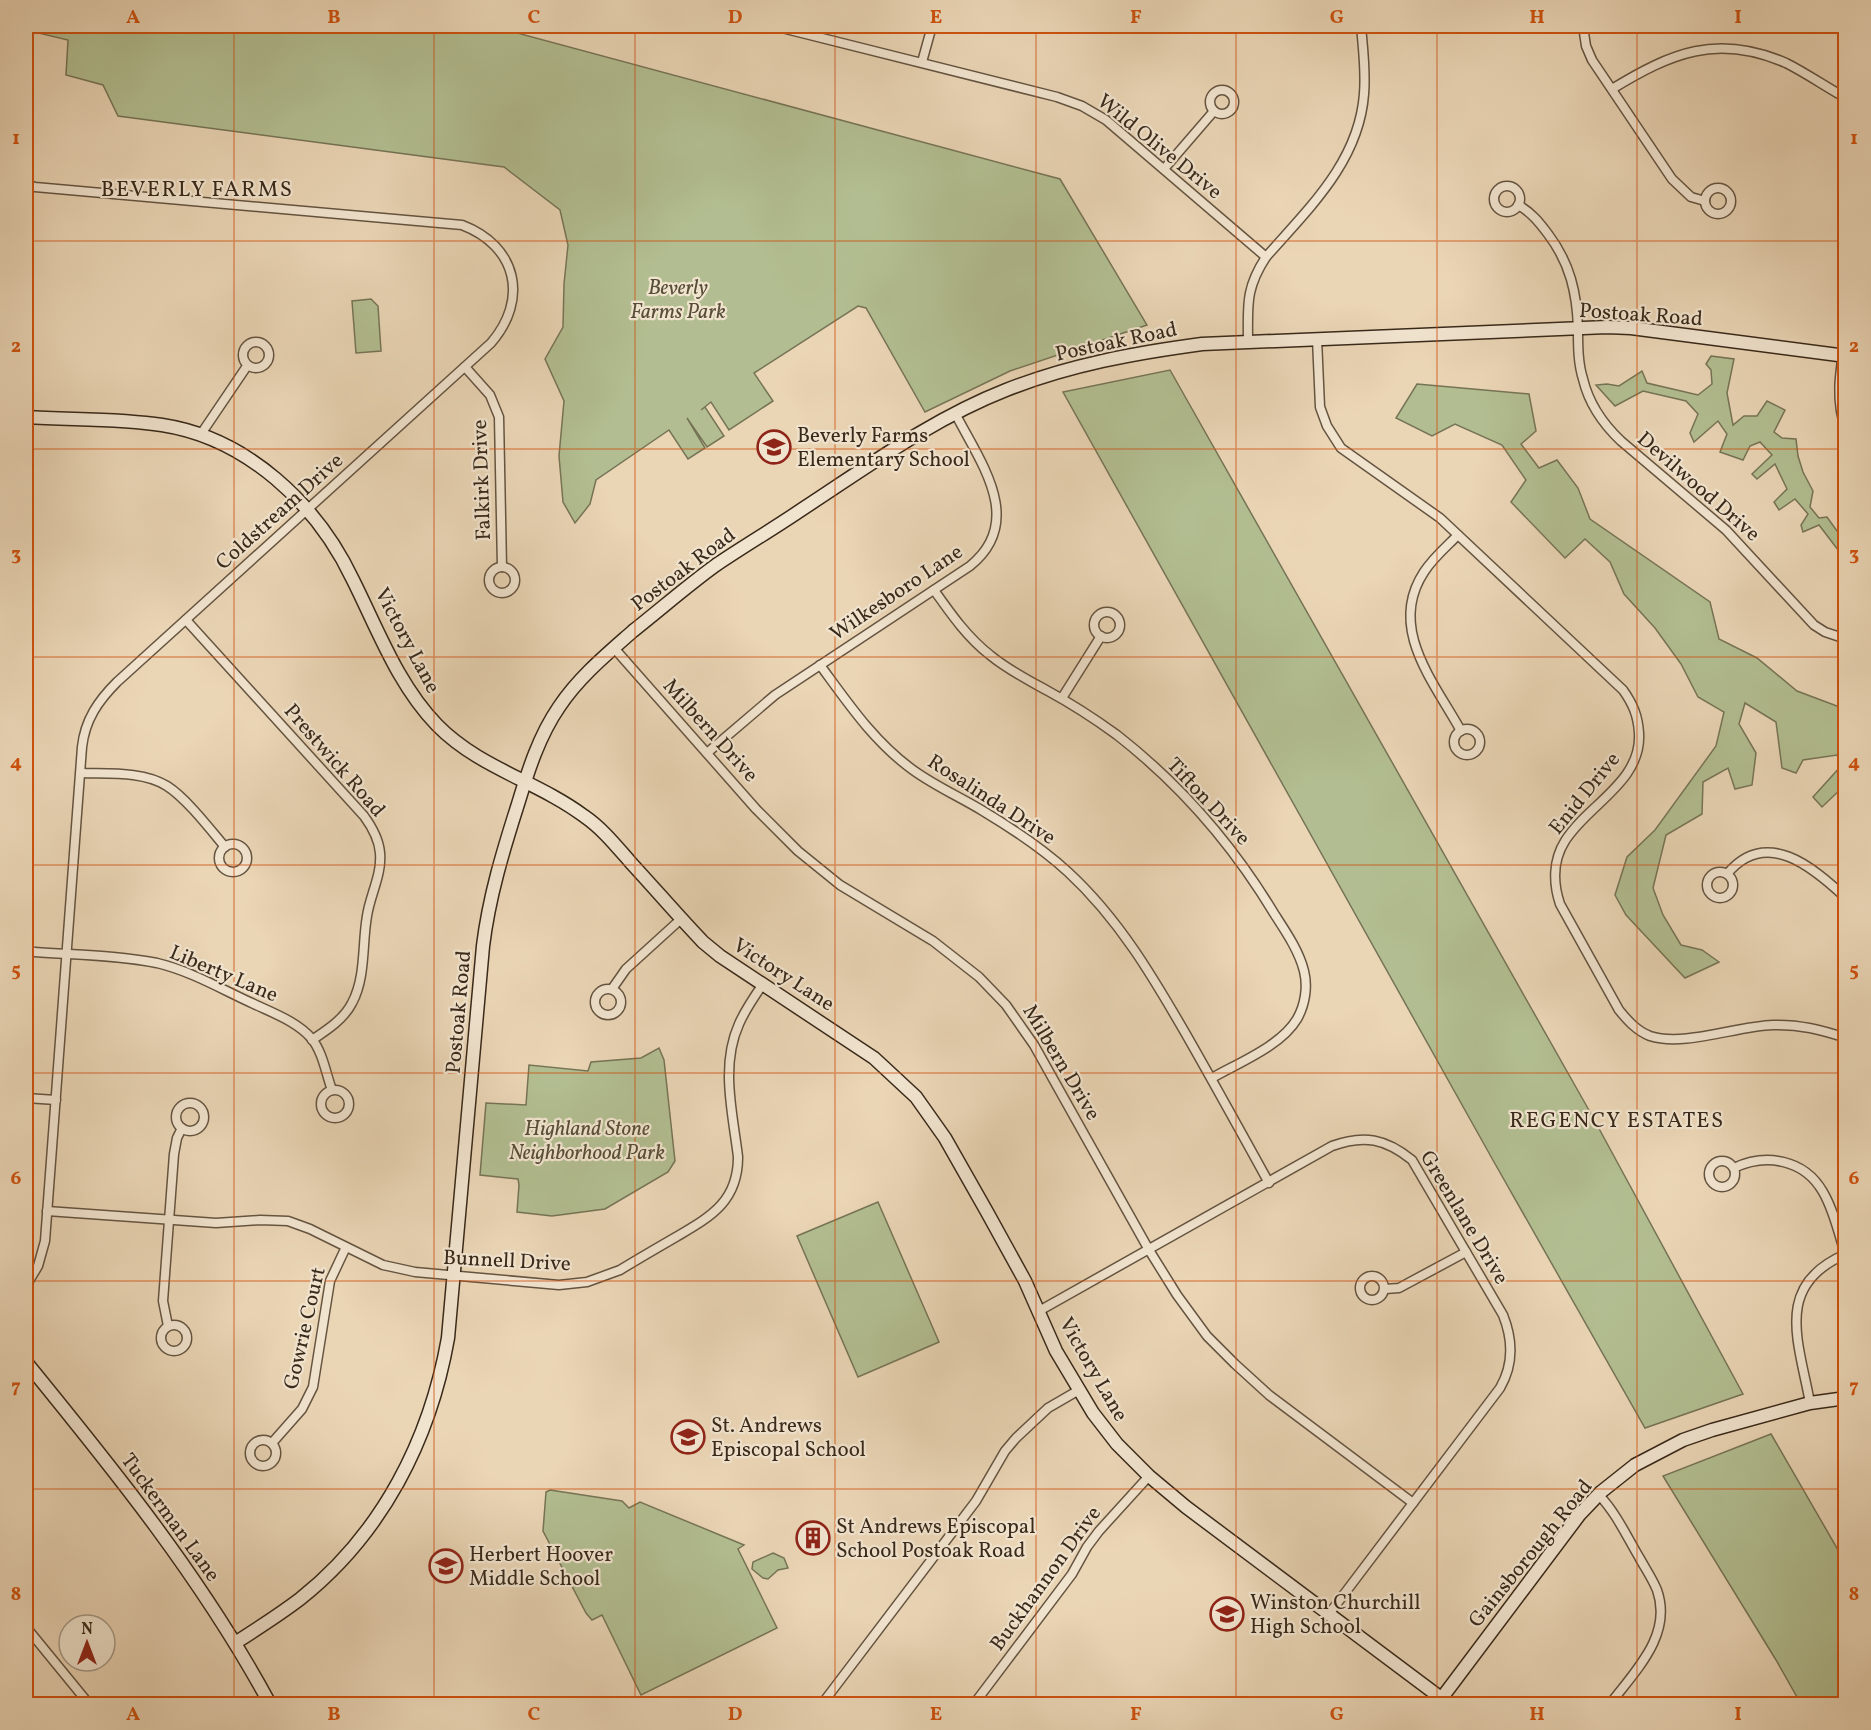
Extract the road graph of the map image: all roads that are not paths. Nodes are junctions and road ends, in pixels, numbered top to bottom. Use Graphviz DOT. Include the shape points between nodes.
graph roads {
  1 [pos="774,26"];
  2 [pos="932,26"];
  3 [pos="1361,26"];
  4 [pos="1583,26"];
  5 [pos="922,62"];
  6 [pos="1612,89"];
  7 [pos="1845,98"];
  8 [pos="1214,111"];
  9 [pos="1164,169"];
  10 [pos="26,184"];
  11 [pos="1705,201"];
  12 [pos="1518,205"];
  13 [pos="1266,257"];
  14 [pos="1578,327"];
  15 [pos="1845,334"];
  16 [pos="1317,339"];
  17 [pos="1248,342"];
  18 [pos="1844,355"];
  19 [pos="248,366"];
  20 [pos="465,367"];
  21 [pos="956,413"];
  22 [pos="26,417"];
  23 [pos="1845,430"];
  24 [pos="201,434"];
  25 [pos="306,510"];
  26 [pos="1458,535"];
  27 [pos="502,567"];
  28 [pos="934,590"];
  29 [pos="186,620"];
  30 [pos="1101,636"];
  31 [pos="1845,639"];
  32 [pos="614,648"];
  33 [pos="820,665"];
  34 [pos="1062,698"];
  35 [pos="1461,731"];
  36 [pos="707,753"];
  37 [pos="81,773"];
  38 [pos="525,782"];
  39 [pos="225,847"];
  40 [pos="1728,874"];
  41 [pos="1845,898"];
  42 [pos="681,919"];
  43 [pos="26,950"];
  44 [pos="67,955"];
  45 [pos="763,984"];
  46 [pos="612,989"];
  47 [pos="1845,1038"];
  48 [pos="312,1040"];
  49 [pos="1212,1078"];
  50 [pos="332,1090"];
  51 [pos="26,1098"];
  52 [pos="56,1100"];
  53 [pos="182,1128"];
  54 [pos="1734,1168"];
  55 [pos="1269,1183"];
  56 [pos="47,1211"];
  57 [pos="169,1220"];
  58 [pos="346,1247"];
  59 [pos="1149,1250"];
  60 [pos="1466,1252"];
  61 [pos="1845,1254"];
  62 [pos="454,1275"];
  63 [pos="26,1286"];
  64 [pos="1385,1289"];
  65 [pos="1039,1311"];
  66 [pos="168,1326"];
  67 [pos="26,1362"];
  68 [pos="1079,1390"];
  69 [pos="1845,1398"];
  70 [pos="1810,1403"];
  71 [pos="272,1443"];
  72 [pos="1149,1476"];
  73 [pos="1599,1495"];
  74 [pos="1413,1503"];
  75 [pos="1329,1614"];
  76 [pos="26,1627"];
  77 [pos="235,1643"];
  78 [pos="1439,1701"];
  79 [pos="89,1704"];
  80 [pos="270,1704"];
  81 [pos="822,1704"];
  82 [pos="974,1704"];
  83 [pos="1610,1704"];
  1 -- 5 [label="street, Wild Olive Drive"];
  2 -- 5 [label="street"];
  3 -- 13 [label="street" via="1365,61 1359,125 1324,189"];
  4 -- 6 [label="street" via="1589,53"];
  5 -- 9 [label="street, Wild Olive Drive" via="1082,106 1106,120"];
  6 -- 7 [label="street" via="1673,56 1728,49 1787,64"];
  6 -- 11 [label="street" via="1672,179 1691,197"];
  8 -- 9 [label="street"];
  9 -- 13 [label="street, Wild Olive Drive"];
  10 -- 20 [label="street, Coldstream Drive" via="448,223 474,230 502,255 512,276 513,293 510,314 499,334"];
  12 -- 14 [label="street, Devilwood Drive" via="1536,218 1565,259 1573,283"];
  13 -- 17 [label="street" via="1250,291"];
  14 -- 16 [label="street, Postoak Road"];
  14 -- 18 [label="street, Postoak Road" via="1631,328"];
  14 -- 31 [label="street, Devilwood Drive" via="1583,381 1606,426 1734,538 1814,625"];
  15 -- 18 [label="street"];
  16 -- 17 [label="street, Postoak Road"];
  16 -- 26 [label="street, Enid Drive" via="1320,407 1333,438 1357,461 1420,503"];
  17 -- 21 [label="street, Postoak Road" via="1202,344 1099,361 1015,387"];
  18 -- 23 [label="street" via="1838,387"];
  19 -- 24 [label="street"];
  20 -- 25 [label="street, Coldstream Drive"];
  20 -- 27 [label="street, Falkirk Drive" via="490,394 499,417"];
  21 -- 28 [label="street, Wilkesboro Lane" via="991,484 996,528 974,562"];
  21 -- 32 [label="street, Postoak Road" via="718,564"];
  22 -- 24 [label="street, Victory Lane" via="135,422"];
  24 -- 25 [label="street, Victory Lane" via="265,470"];
  25 -- 29 [label="street, Coldstream Drive"];
  25 -- 38 [label="street, Victory Lane" via="334,543 398,672 425,711 466,750"];
  26 -- 35 [label="street" via="1432,560 1417,583 1409,626 1417,652"];
  26 -- 47 [label="street, Enid Drive" via="1623,690 1636,715 1640,741 1635,760 1625,776 1564,841 1555,873 1560,904 1619,1010 1639,1030 1664,1039 1775,1025 1817,1029"];
  28 -- 33 [label="street, Wilkesboro Lane"];
  28 -- 34 [label="street, Tifton Drive" via="957,622 991,656"];
  29 -- 37 [label="street, Coldstream Drive" via="98,703 84,736"];
  29 -- 48 [label="street, Prestwick Road" via="364,816 377,836 380,866 367,916 357,991 339,1019"];
  30 -- 34 [label="street"];
  32 -- 36 [label="street, Milbern Drive"];
  32 -- 38 [label="street, Postoak Road" via="559,707"];
  33 -- 36 [label="street, Wilkesboro Lane" via="773,697"];
  33 -- 49 [label="street, Rosalinda Drive" via="858,717 913,770 1023,836 1095,900 1136,950"];
  34 -- 49 [label="street, Tifton Drive" via="1147,760 1212,824 1251,876 1301,961 1305,996 1293,1024 1275,1042"];
  36 -- 59 [label="street, Milbern Drive" via="810,862 840,885 948,951 1006,1005 1039,1053"];
  37 -- 39 [label="street" via="134,776 161,783 175,792"];
  37 -- 44 [label="street, Coldstream Drive"];
  38 -- 42 [label="street, Victory Lane" via="593,822"];
  38 -- 62 [label="street, Postoak Road" via="487,918"];
  40 -- 41 [label="street" via="1737,862 1752,854 1782,854 1796,859"];
  42 -- 45 [label="street, Victory Lane" via="703,942"];
  42 -- 46 [label="street" via="626,969"];
  43 -- 44 [label="street, Liberty Lane"];
  44 -- 48 [label="street, Liberty Lane" via="132,960 183,971 282,1018"];
  44 -- 52 [label="street, Coldstream Drive"];
  45 -- 62 [label="street, Bunnell Drive" via="738,1025 730,1054 728,1079 738,1167 731,1191 716,1212 620,1270 587,1282 559,1285"];
  45 -- 65 [label="street, Victory Lane" via="874,1058 916,1097 956,1156"];
  48 -- 50 [label="street, Liberty Lane"];
  49 -- 55 [label="street, Rosalinda Drive"];
  51 -- 52 [label="street"];
  52 -- 56 [label="street, Coldstream Drive"];
  53 -- 57 [label="street" via="174,1154"];
  54 -- 61 [label="street" via="1767,1159 1793,1164 1807,1173 1824,1192"];
  55 -- 59 [label="street, Greenlane Drive"];
  55 -- 60 [label="street, Greenlane Drive" via="1345,1142 1383,1142 1417,1166"];
  56 -- 57 [label="street, Bunnell Drive"];
  56 -- 63 [label="street, Coldstream Drive" via="43,1251"];
  57 -- 58 [label="street, Bunnell Drive" via="288,1221"];
  57 -- 66 [label="street" via="163,1301"];
  58 -- 62 [label="street, Bunnell Drive" via="383,1265"];
  58 -- 71 [label="street, Gowrie Court" via="330,1281 313,1387 302,1409"];
  59 -- 65 [label="street, Greenlane Drive"];
  59 -- 74 [label="street, Milbern Drive" via="1207,1336 1235,1364 1269,1395"];
  60 -- 64 [label="street" via="1398,1288"];
  60 -- 74 [label="street, Greenlane Drive" via="1503,1315 1511,1341 1511,1360 1500,1388"];
  61 -- 70 [label="street" via="1815,1273 1797,1303 1795,1319"];
  62 -- 77 [label="street, Postoak Road" via="448,1338 436,1396 419,1443 393,1493 353,1548 325,1578"];
  65 -- 68 [label="street, Victory Lane" via="1056,1352"];
  67 -- 77 [label="street, Tuckerman Lane" via="140,1504"];
  68 -- 72 [label="street, Victory Lane" via="1110,1436"];
  68 -- 81 [label="street" via="1048,1408 1005,1451 976,1501"];
  69 -- 70 [label="street, Gainsborough Road"];
  70 -- 73 [label="street, Gainsborough Road" via="1683,1440 1635,1465"];
  72 -- 75 [label="street, Victory Lane"];
  72 -- 82 [label="street, Buckhannon Drive" via="1099,1531 1072,1574"];
  73 -- 78 [label="street, Gainsborough Road" via="1580,1514"];
  73 -- 83 [label="street" via="1611,1508 1654,1584 1661,1608 1655,1642"];
  74 -- 75 [label="street, Greenlane Drive"];
  75 -- 78 [label="street, Victory Lane"];
  76 -- 79 [label="street"];
  77 -- 80 [label="street, Tuckerman Lane"];
}
